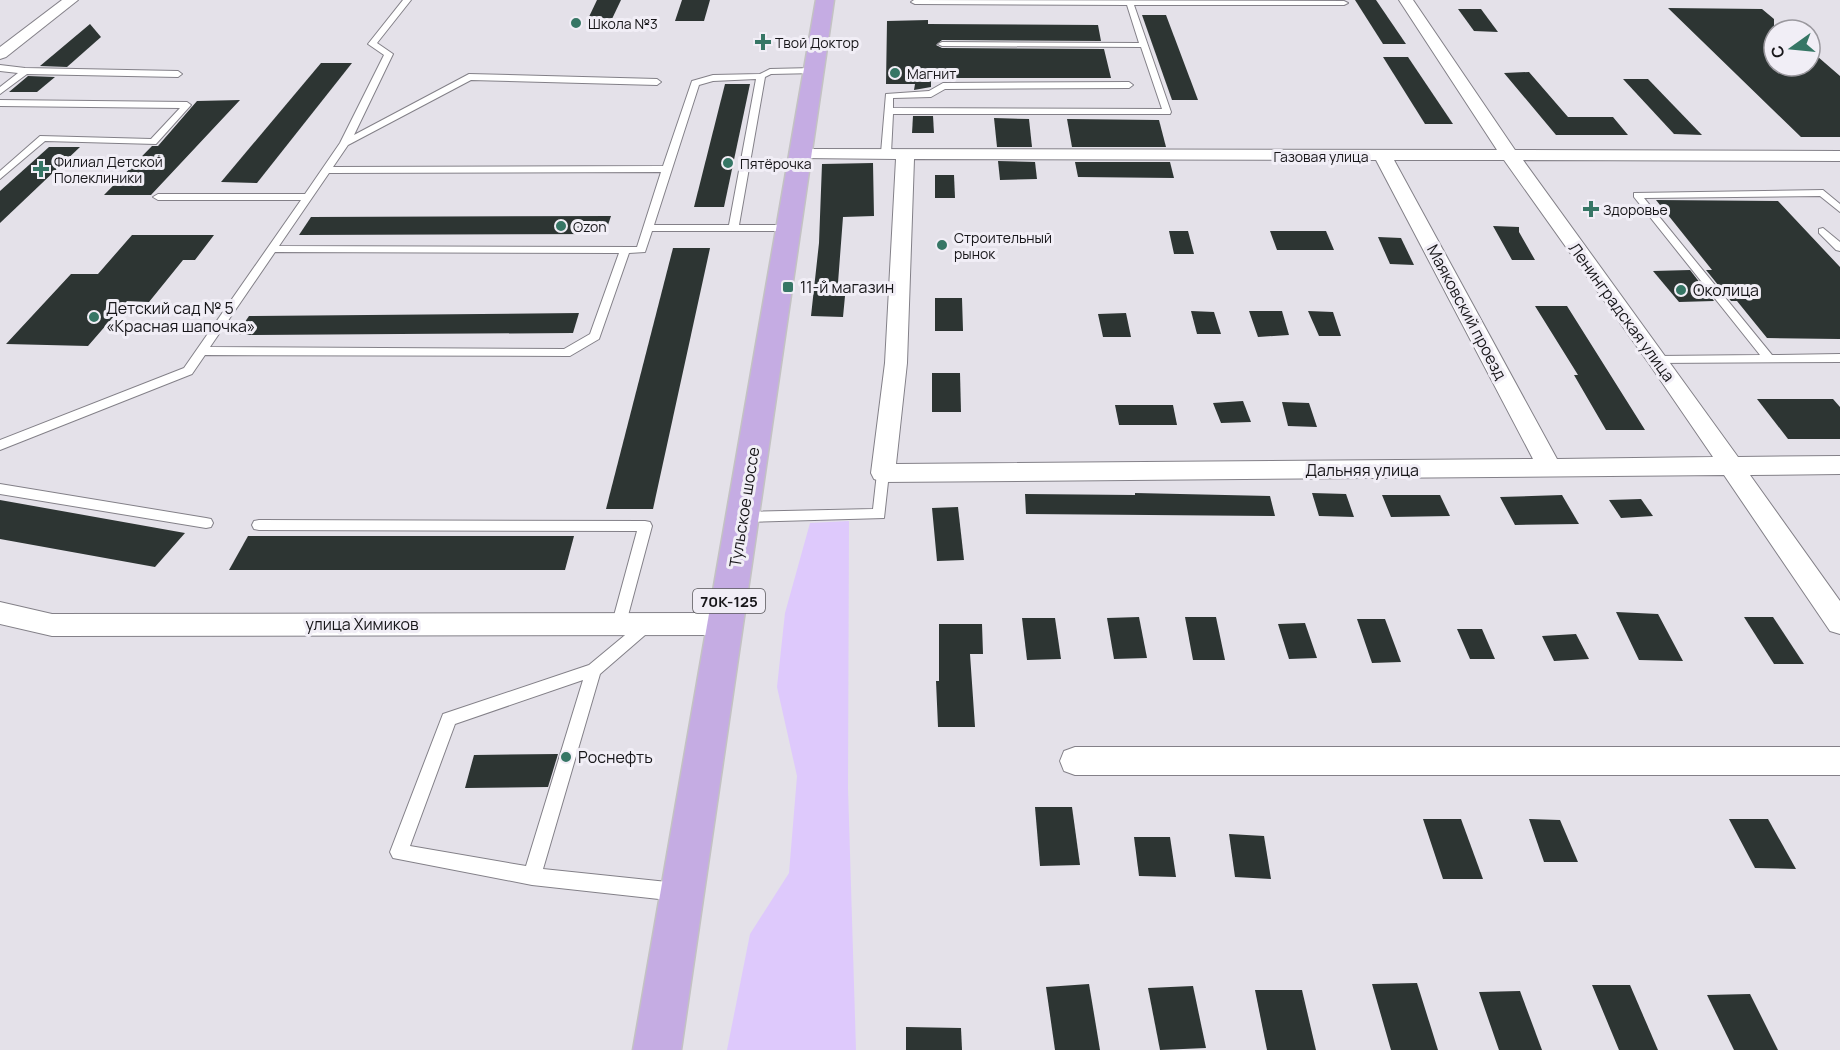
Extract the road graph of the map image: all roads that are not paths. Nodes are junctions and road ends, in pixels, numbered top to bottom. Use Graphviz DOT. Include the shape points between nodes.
graph roads {
  1 [pos="71,0"];
  2 [pos="407,0"];
  3 [pos="825,0"];
  4 [pos="1406,0"];
  5 [pos="915,2"];
  6 [pos="1149,2"];
  7 [pos="1130,3"];
  8 [pos="1344,3"];
  9 [pos="942,44"];
  10 [pos="1144,45"];
  11 [pos="0,54"];
  12 [pos="0,68"];
  13 [pos="25,71"];
  14 [pos="813,71"];
  15 [pos="178,74"];
  16 [pos="761,76"];
  17 [pos="657,82"];
  18 [pos="1129,85"];
  19 [pos="0,91"];
  20 [pos="0,103"];
  21 [pos="888,111"];
  22 [pos="345,142"];
  23 [pos="802,153"];
  24 [pos="895,153"];
  25 [pos="1383,156"];
  26 [pos="1840,156"];
  27 [pos="1511,157"];
  28 [pos="667,169"];
  29 [pos="325,170"];
  30 [pos="0,176"];
  31 [pos="307,196"];
  32 [pos="158,197"];
  33 [pos="1840,209"];
  34 [pos="648,228"];
  35 [pos="788,228"];
  36 [pos="733,229"];
  37 [pos="1840,230"];
  38 [pos="1840,248"];
  39 [pos="271,249"];
  40 [pos="625,250"];
  41 [pos="201,351"];
  42 [pos="1840,358"];
  43 [pos="1769,359"];
  44 [pos="1658,360"];
  45 [pos="0,446"];
  46 [pos="1840,465"];
  47 [pos="1730,466"];
  48 [pos="1550,468"];
  49 [pos="883,473"];
  50 [pos="0,489"];
  51 [pos="743,516"];
  52 [pos="206,522"];
  53 [pos="259,525"];
  54 [pos="0,613"];
  55 [pos="619,623"];
  56 [pos="649,623"];
  57 [pos="1840,623"];
  58 [pos="725,624"];
  59 [pos="594,670"];
  60 [pos="1075,761"];
  61 [pos="1840,761"];
  62 [pos="532,876"];
  63 [pos="681,893"];
  64 [pos="657,1050"];
  1 -- 11 [label="street"];
  2 -- 22 [label="lane" via="372,44 389,54"];
  3 -- 14 [label="main road, Тульское шоссе / 70К-125"];
  4 -- 27 [label="street, Ленинградская улица"];
  5 -- 7 [label="lane"];
  6 -- 7 [label="lane"];
  6 -- 8 [label="lane"];
  7 -- 10 [label="lane"];
  9 -- 10 [label="lane"];
  10 -- 21 [label="lane" via="1167,112"];
  12 -- 13 [label="lane"];
  13 -- 15 [label="lane"];
  13 -- 19 [label="lane"];
  14 -- 16 [label="lane" via="770,72"];
  14 -- 23 [label="main road, Тульское шоссе / 70К-125"];
  16 -- 28 [label="lane" via="712,78 695,83"];
  16 -- 36 [label="lane"];
  17 -- 22 [label="lane" via="469,77"];
  18 -- 21 [label="lane" via="943,86 931,94 889,96"];
  20 -- 30 [label="lane" via="187,105 153,142 43,138"];
  21 -- 24 [label="lane"];
  22 -- 29 [label="lane"];
  23 -- 24 [label="street, Газовая улица"];
  23 -- 35 [label="main road, Тульское шоссе / 70К-125"];
  24 -- 25 [label="street, Газовая улица"];
  24 -- 49 [label="street" via="896,363"];
  25 -- 27 [label="street, Газовая улица"];
  25 -- 48 [label="street, Маяковский проезд"];
  26 -- 27 [label="street, Газовая улица"];
  27 -- 44 [label="street, Ленинградская улица"];
  28 -- 29 [label="lane"];
  28 -- 34 [label="lane"];
  29 -- 31 [label="lane"];
  31 -- 32 [label="lane"];
  31 -- 39 [label="lane"];
  33 -- 43 [label="lane" via="1823,193 1637,195"];
  34 -- 36 [label="lane"];
  34 -- 40 [label="lane" via="641,250"];
  35 -- 36 [label="lane"];
  35 -- 51 [label="main road, Тульское шоссе / 70К-125"];
  37 -- 38 [label="lane" via="1823,231"];
  39 -- 40 [label="lane"];
  39 -- 41 [label="lane"];
  40 -- 41 [label="lane" via="595,336 566,353"];
  41 -- 45 [label="lane" via="188,371"];
  42 -- 43 [label="lane"];
  43 -- 44 [label="lane"];
  44 -- 47 [label="street, Ленинградская улица"];
  46 -- 47 [label="street, Дальняя улица"];
  47 -- 48 [label="street, Дальняя улица"];
  47 -- 57 [label="street, Ленинградская улица"];
  48 -- 49 [label="street, Дальняя улица"];
  49 -- 51 [label="lane" via="879,514"];
  50 -- 52 [label="lane"];
  51 -- 58 [label="main road, Тульское шоссе / 70К-125"];
  53 -- 55 [label="lane" via="645,526"];
  54 -- 55 [label="street, улица Химиков" via="52,625"];
  55 -- 56 [label="street, улица Химиков"];
  56 -- 58 [label="street, улица Химиков"];
  56 -- 59 [label="lane"];
  58 -- 63 [label="main road, Тульское шоссе / 70К-125"];
  59 -- 62 [label="lane"];
  59 -- 62 [label="lane" via="450,719 399,852"];
  60 -- 61 [label="street"];
  62 -- 63 [label="lane"];
  63 -- 64 [label="main road, Тульское шоссе / 70К-125"];
}
